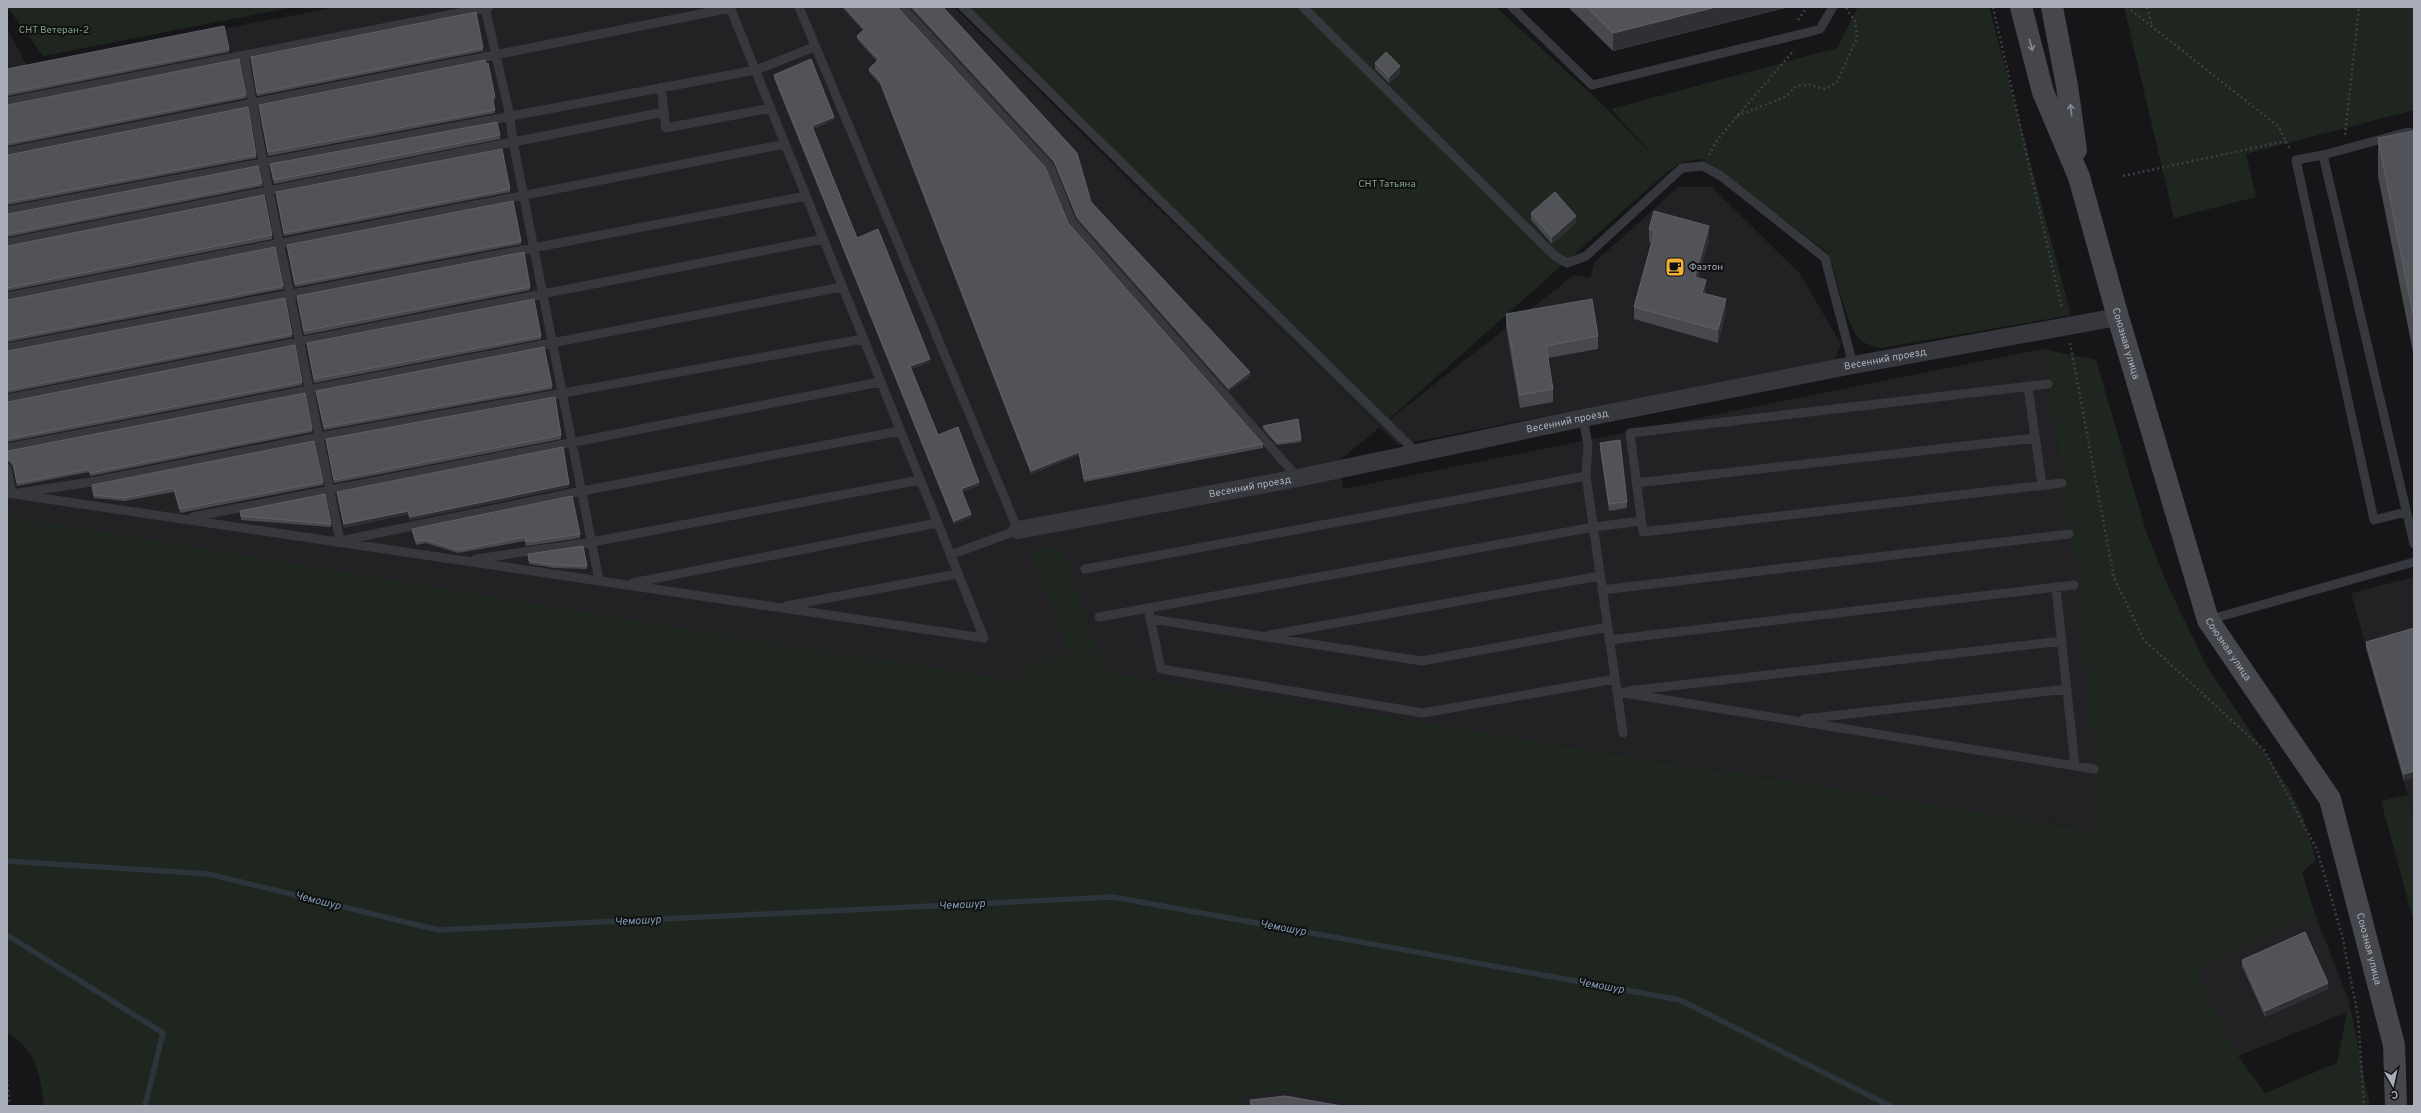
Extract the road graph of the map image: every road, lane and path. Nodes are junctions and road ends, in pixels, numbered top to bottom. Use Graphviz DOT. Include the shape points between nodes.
graph roads {
  1 [pos="487,7"];
  2 [pos="730,7"];
  3 [pos="799,7"];
  4 [pos="902,7"];
  5 [pos="963,7"];
  6 [pos="1303,7"];
  7 [pos="1512,7"];
  8 [pos="1807,7"];
  9 [pos="1833,7"];
  10 [pos="1845,7"];
  11 [pos="1993,7"];
  12 [pos="2021,7"];
  13 [pos="2052,7"];
  14 [pos="2127,7"];
  15 [pos="2147,7"];
  16 [pos="2359,7"];
  17 [pos="1796,22"];
  18 [pos="2152,26"];
  19 [pos="1810,32"];
  20 [pos="814,47"];
  21 [pos="244,55"];
  22 [pos="495,55"];
  23 [pos="756,70"];
  24 [pos="2067,86"];
  25 [pos="661,87"];
  26 [pos="2043,92"];
  27 [pos="7,102"];
  28 [pos="252,103"];
  29 [pos="771,108"];
  30 [pos="664,112"];
  31 [pos="510,116"];
  32 [pos="1737,116"];
  33 [pos="2414,134"];
  34 [pos="2286,141"];
  35 [pos="513,142"];
  36 [pos="785,144"];
  37 [pos="2344,149"];
  38 [pos="7,152"];
  39 [pos="2323,155"];
  40 [pos="2296,160"];
  41 [pos="263,162"];
  42 [pos="1704,166"];
  43 [pos="2123,176"];
  44 [pos="2079,177"];
  45 [pos="269,191"];
  46 [pos="523,195"];
  47 [pos="806,196"];
  48 [pos="7,211"];
  49 [pos="823,239"];
  50 [pos="7,243"];
  51 [pos="279,243"];
  52 [pos="534,248"];
  53 [pos="842,288"];
  54 [pos="290,294"];
  55 [pos="543,295"];
  56 [pos="7,297"];
  57 [pos="2118,317"];
  58 [pos="2066,326"];
  59 [pos="863,339"];
  60 [pos="299,342"];
  61 [pos="552,343"];
  62 [pos="7,348"];
  63 [pos="1853,365"];
  64 [pos="880,382"];
  65 [pos="2048,384"];
  66 [pos="2028,387"];
  67 [pos="309,390"];
  68 [pos="562,394"];
  69 [pos="7,399"];
  70 [pos="1584,418"];
  71 [pos="900,431"];
  72 [pos="319,437"];
  73 [pos="2035,438"];
  74 [pos="572,444"];
  75 [pos="7,448"];
  76 [pos="1417,453"];
  77 [pos="7,468"];
  78 [pos="1586,476"];
  79 [pos="1298,478"];
  80 [pos="920,480"];
  81 [pos="1636,483"];
  82 [pos="2062,483"];
  83 [pos="2042,485"];
  84 [pos="329,490"];
  85 [pos="582,491"];
  86 [pos="10,493"];
  87 [pos="2406,512"];
  88 [pos="185,518"];
  89 [pos="1641,521"];
  90 [pos="937,524"];
  91 [pos="1594,527"];
  92 [pos="1018,530"];
  93 [pos="2068,534"];
  94 [pos="340,542"];
  95 [pos="592,542"];
  96 [pos="2414,544"];
  97 [pos="950,555"];
  98 [pos="466,560"];
  99 [pos="2414,562"];
  100 [pos="1085,569"];
  101 [pos="958,574"];
  102 [pos="1600,576"];
  103 [pos="599,580"];
  104 [pos="626,584"];
  105 [pos="2074,585"];
  106 [pos="2056,588"];
  107 [pos="1602,590"];
  108 [pos="779,608"];
  109 [pos="1148,608"];
  110 [pos="1099,617"];
  111 [pos="1151,619"];
  112 [pos="2208,620"];
  113 [pos="1608,627"];
  114 [pos="1261,636"];
  115 [pos="1610,640"];
  116 [pos="2062,641"];
  117 [pos="1615,679"];
  118 [pos="2067,689"];
  119 [pos="1617,692"];
  120 [pos="1791,720"];
  121 [pos="1623,732"];
  122 [pos="2075,766"];
  123 [pos="2094,769"];
  124 [pos="7,1080"];
  125 [pos="10,1106"];
  126 [pos="2364,1106"];
  127 [pos="2396,1106"];
  1 -- 21 [label="lane"];
  1 -- 22 [label="lane"];
  2 -- 22 [label="lane"];
  2 -- 23 [label="lane"];
  3 -- 20 [label="lane"];
  4 -- 79 [label="lane" via="1050,167 1072,222"];
  5 -- 76 [label="lane"];
  6 -- 42 [label="lane" via="1556,256 1567,263 1586,256 1682,168"];
  7 -- 19 [label="lane" via="1592,85"];
  8 -- 17 [label="path"];
  9 -- 19 [label="lane" via="1820,29"];
  10 -- 32 [label="path" via="1855,21 1857,38 1837,82 1825,89 1810,85 1796,86 1787,96"];
  11 -- 58 [label="path"];
  12 -- 26 [label="main road, Союзная улица, one-way"];
  13 -- 24 [label="main road, Союзная улица"];
  14 -- 18 [label="path"];
  15 -- 18 [label="path"];
  16 -- 37 [label="path"];
  18 -- 34 [label="path" via="2278,126"];
  19 -- 32 [label="path"];
  20 -- 23 [label="lane"];
  20 -- 92 [label="lane"];
  21 -- 27 [label="lane"];
  21 -- 28 [label="lane"];
  22 -- 28 [label="lane"];
  22 -- 31 [label="lane"];
  23 -- 25 [label="lane"];
  23 -- 29 [label="lane"];
  24 -- 26 [label="main road"];
  44 -- 24 [label="main road, Союзная улица, one-way"];
  25 -- 30 [label="lane"];
  25 -- 31 [label="lane"];
  26 -- 44 [label="main road, Союзная улица"];
  28 -- 38 [label="lane"];
  28 -- 41 [label="lane"];
  29 -- 30 [label="lane" via="666,128"];
  29 -- 36 [label="lane"];
  30 -- 35 [label="lane"];
  31 -- 35 [label="lane"];
  31 -- 41 [label="lane"];
  32 -- 42 [label="path" via="1717,140"];
  33 -- 37 [label="lane" via="2408,132"];
  34 -- 40 [label="path"];
  34 -- 43 [label="path"];
  35 -- 45 [label="lane"];
  35 -- 46 [label="lane"];
  36 -- 46 [label="lane"];
  36 -- 47 [label="lane"];
  37 -- 39 [label="lane"];
  39 -- 40 [label="lane"];
  39 -- 87 [label="lane"];
  40 -- 87 [label="lane" via="2374,520"];
  41 -- 45 [label="lane"];
  41 -- 48 [label="lane"];
  42 -- 63 [label="lane" via="1721,176 1825,258"];
  44 -- 57 [label="main road, Союзная улица"];
  45 -- 50 [label="lane"];
  45 -- 51 [label="lane"];
  46 -- 51 [label="lane"];
  46 -- 52 [label="lane"];
  47 -- 49 [label="lane"];
  47 -- 52 [label="lane"];
  49 -- 53 [label="lane"];
  49 -- 55 [label="lane"];
  51 -- 54 [label="lane"];
  51 -- 56 [label="lane"];
  52 -- 54 [label="lane"];
  52 -- 55 [label="lane"];
  53 -- 59 [label="lane"];
  53 -- 61 [label="lane"];
  54 -- 60 [label="lane"];
  54 -- 62 [label="lane"];
  55 -- 60 [label="lane"];
  55 -- 61 [label="lane"];
  57 -- 58 [label="street, Весенний проезд"];
  57 -- 112 [label="main road, Союзная улица"];
  58 -- 63 [label="street, Весенний проезд"];
  58 -- 126 [label="path" via="2114,578 2144,640 2264,750 2317,850 2342,935 2358,1016"];
  59 -- 64 [label="lane"];
  59 -- 68 [label="lane"];
  60 -- 67 [label="lane"];
  60 -- 69 [label="lane"];
  61 -- 67 [label="lane"];
  61 -- 68 [label="lane"];
  63 -- 70 [label="street, Весенний проезд"];
  64 -- 71 [label="lane"];
  64 -- 74 [label="lane"];
  65 -- 66 [label="lane"];
  66 -- 73 [label="lane"];
  66 -- 81 [label="lane" via="1630,433"];
  67 -- 72 [label="lane"];
  67 -- 75 [label="lane"];
  68 -- 72 [label="lane"];
  68 -- 74 [label="lane"];
  70 -- 76 [label="street, Весенний проезд"];
  70 -- 78 [label="lane" via="1588,445"];
  71 -- 80 [label="lane"];
  71 -- 85 [label="lane"];
  72 -- 84 [label="lane"];
  72 -- 86 [label="lane" via="91,482"];
  73 -- 81 [label="lane"];
  73 -- 83 [label="lane"];
  74 -- 84 [label="lane"];
  74 -- 85 [label="lane"];
  76 -- 79 [label="street, Весенний проезд"];
  77 -- 86 [label="lane"];
  78 -- 91 [label="lane"];
  78 -- 100 [label="lane"];
  79 -- 92 [label="street, Весенний проезд"];
  80 -- 90 [label="lane"];
  80 -- 95 [label="lane"];
  81 -- 89 [label="lane"];
  82 -- 83 [label="lane"];
  83 -- 89 [label="lane" via="1642,532"];
  84 -- 88 [label="lane"];
  84 -- 94 [label="lane"];
  85 -- 94 [label="lane"];
  85 -- 95 [label="lane"];
  86 -- 88 [label="lane"];
  87 -- 96 [label="lane"];
  88 -- 94 [label="lane"];
  89 -- 91 [label="lane"];
  90 -- 97 [label="lane"];
  90 -- 104 [label="lane"];
  91 -- 102 [label="lane"];
  91 -- 109 [label="lane"];
  92 -- 97 [label="lane"];
  93 -- 107 [label="lane"];
  94 -- 98 [label="lane"];
  95 -- 98 [label="lane"];
  95 -- 103 [label="lane"];
  97 -- 101 [label="lane"];
  98 -- 103 [label="lane"];
  99 -- 112 [label="lane"];
  101 -- 108 [label="lane"];
  101 -- 108 [label="lane" via="984,638"];
  102 -- 107 [label="lane"];
  102 -- 114 [label="lane"];
  103 -- 104 [label="lane"];
  104 -- 108 [label="lane"];
  105 -- 106 [label="lane"];
  106 -- 115 [label="lane"];
  106 -- 116 [label="lane"];
  107 -- 113 [label="lane"];
  109 -- 110 [label="lane"];
  109 -- 111 [label="lane"];
  111 -- 114 [label="lane"];
  111 -- 117 [label="lane" via="1161,669 1423,713"];
  112 -- 127 [label="main road, Союзная улица" via="2330,799 2394,1044"];
  113 -- 114 [label="lane" via="1422,661"];
  113 -- 115 [label="lane"];
  115 -- 117 [label="lane"];
  116 -- 118 [label="lane"];
  116 -- 119 [label="lane"];
  117 -- 119 [label="lane"];
  118 -- 120 [label="lane"];
  118 -- 122 [label="lane"];
  119 -- 120 [label="lane"];
  119 -- 121 [label="lane"];
  120 -- 122 [label="lane"];
  122 -- 123 [label="lane"];
  124 -- 125 [label="path"];
}
